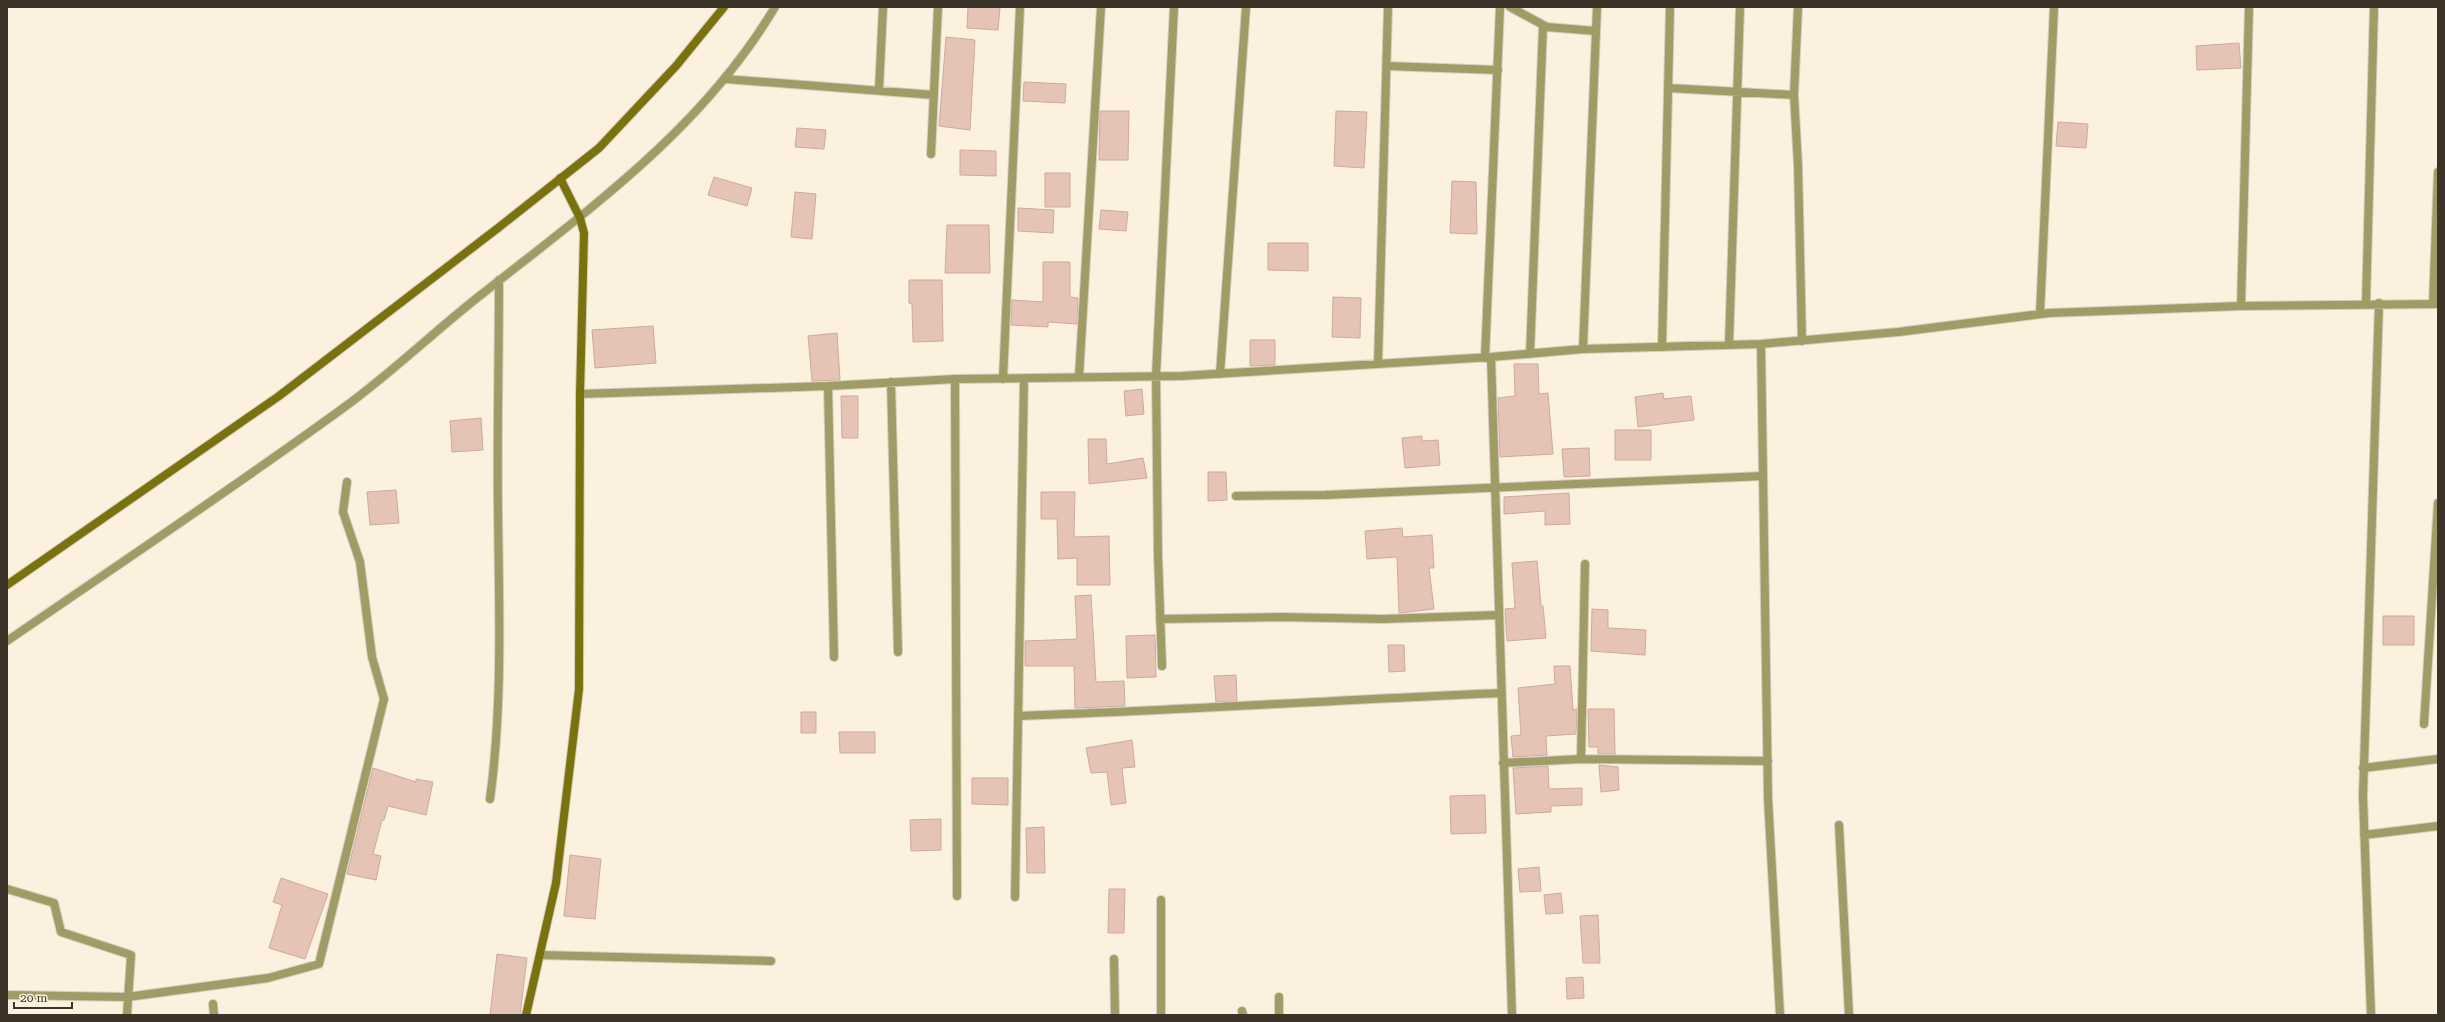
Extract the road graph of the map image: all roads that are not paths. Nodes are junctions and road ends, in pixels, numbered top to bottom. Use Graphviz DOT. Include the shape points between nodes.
graph roads {
  1 [pos="724,7"];
  2 [pos="775,7"];
  3 [pos="883,7"];
  4 [pos="938,7"];
  5 [pos="1020,7"];
  6 [pos="1100,7"];
  7 [pos="1174,7"];
  8 [pos="1246,7"];
  9 [pos="1388,7"];
  10 [pos="1500,7"];
  11 [pos="1510,7"];
  12 [pos="1597,7"];
  13 [pos="1670,7"];
  14 [pos="1740,7"];
  15 [pos="1798,7"];
  16 [pos="2054,7"];
  17 [pos="2249,7"];
  18 [pos="2374,7"];
  19 [pos="1543,26"];
  20 [pos="1596,31"];
  21 [pos="1387,66"];
  22 [pos="1498,70"];
  23 [pos="726,79"];
  24 [pos="1668,88"];
  25 [pos="878,90"];
  26 [pos="1738,91"];
  27 [pos="934,95"];
  28 [pos="1794,95"];
  29 [pos="931,154"];
  30 [pos="2438,172"];
  31 [pos="560,178"];
  32 [pos="580,218"];
  33 [pos="499,280"];
  34 [pos="2366,303"];
  35 [pos="2380,303"];
  36 [pos="2436,304"];
  37 [pos="2241,306"];
  38 [pos="2040,314"];
  39 [pos="1802,341"];
  40 [pos="1761,344"];
  41 [pos="1729,345"];
  42 [pos="1662,347"];
  43 [pos="1582,349"];
  44 [pos="1530,354"];
  45 [pos="1488,358"];
  46 [pos="1378,364"];
  47 [pos="1220,374"];
  48 [pos="1156,376"];
  49 [pos="1079,377"];
  50 [pos="956,379"];
  51 [pos="1003,379"];
  52 [pos="1024,379"];
  53 [pos="891,382"];
  54 [pos="828,386"];
  55 [pos="580,394"];
  56 [pos="1763,476"];
  57 [pos="347,482"];
  58 [pos="1495,487"];
  59 [pos="1236,496"];
  60 [pos="2438,503"];
  61 [pos="1585,564"];
  62 [pos="7,585"];
  63 [pos="1499,615"];
  64 [pos="1160,619"];
  65 [pos="7,641"];
  66 [pos="898,652"];
  67 [pos="834,657"];
  68 [pos="1162,666"];
  69 [pos="1501,693"];
  70 [pos="1019,716"];
  71 [pos="2424,724"];
  72 [pos="1581,759"];
  73 [pos="2438,759"];
  74 [pos="1768,761"];
  75 [pos="1503,762"];
  76 [pos="2363,768"];
  77 [pos="490,799"];
  78 [pos="1839,825"];
  79 [pos="2438,826"];
  80 [pos="2364,835"];
  81 [pos="7,889"];
  82 [pos="957,896"];
  83 [pos="1015,898"];
  84 [pos="1161,900"];
  85 [pos="540,955"];
  86 [pos="1114,959"];
  87 [pos="771,961"];
  88 [pos="7,995"];
  89 [pos="127,997"];
  90 [pos="1279,998"];
  91 [pos="213,1004"];
  92 [pos="127,1015"];
  93 [pos="214,1015"];
  94 [pos="526,1015"];
  95 [pos="1115,1015"];
  96 [pos="1161,1015"];
  97 [pos="1280,1015"];
  98 [pos="1512,1015"];
  99 [pos="1780,1015"];
  100 [pos="1849,1015"];
  101 [pos="2371,1015"];
  1 -- 31 [label="street" via="676,66 599,148"];
  2 -- 23 [label="street"];
  3 -- 25 [label="street"];
  4 -- 27 [label="street"];
  5 -- 51 [label="street"];
  6 -- 49 [label="street"];
  7 -- 48 [label="street"];
  8 -- 47 [label="street"];
  9 -- 21 [label="street"];
  10 -- 22 [label="street"];
  11 -- 19 [label="street"];
  12 -- 20 [label="street"];
  13 -- 24 [label="street"];
  14 -- 26 [label="street"];
  15 -- 28 [label="street"];
  16 -- 38 [label="street"];
  17 -- 37 [label="street"];
  18 -- 34 [label="street"];
  19 -- 20 [label="street"];
  19 -- 44 [label="street"];
  20 -- 43 [label="street"];
  21 -- 22 [label="street"];
  21 -- 46 [label="street"];
  22 -- 45 [label="street"];
  23 -- 25 [label="street"];
  23 -- 32 [label="street" via="679,131"];
  24 -- 26 [label="street"];
  24 -- 42 [label="street"];
  25 -- 27 [label="street"];
  26 -- 28 [label="street"];
  26 -- 41 [label="street"];
  27 -- 29 [label="street"];
  28 -- 39 [label="street" via="1799,172"];
  30 -- 36 [label="street"];
  31 -- 32 [label="street"];
  31 -- 62 [label="street" via="279,396"];
  32 -- 33 [label="street"];
  32 -- 55 [label="street" via="584,233"];
  33 -- 65 [label="street" via="352,402"];
  33 -- 77 [label="street" via="500,635 497,748"];
  34 -- 35 [label="street"];
  34 -- 37 [label="street"];
  35 -- 36 [label="street"];
  35 -- 76 [label="street"];
  37 -- 38 [label="street"];
  38 -- 39 [label="street"];
  39 -- 40 [label="street"];
  40 -- 41 [label="street"];
  40 -- 56 [label="street"];
  41 -- 42 [label="street"];
  42 -- 43 [label="street"];
  43 -- 44 [label="street"];
  44 -- 45 [label="street"];
  45 -- 46 [label="street"];
  45 -- 58 [label="street"];
  46 -- 47 [label="street"];
  47 -- 48 [label="street"];
  48 -- 49 [label="street"];
  48 -- 64 [label="street"];
  49 -- 52 [label="street"];
  50 -- 51 [label="street"];
  50 -- 53 [label="street"];
  50 -- 82 [label="street"];
  51 -- 52 [label="street"];
  52 -- 70 [label="street"];
  53 -- 54 [label="street"];
  53 -- 66 [label="street"];
  54 -- 55 [label="street"];
  54 -- 67 [label="street"];
  55 -- 85 [label="street" via="579,689 556,883"];
  56 -- 58 [label="street"];
  56 -- 74 [label="street"];
  57 -- 89 [label="street" via="344,512 360,562 372,657 384,699 318,964 268,978"];
  58 -- 59 [label="street" via="1325,495"];
  58 -- 63 [label="street"];
  60 -- 71 [label="street"];
  61 -- 72 [label="street"];
  63 -- 64 [label="street" via="1383,619"];
  63 -- 69 [label="street"];
  64 -- 68 [label="street"];
  69 -- 70 [label="street" via="1355,699 1211,709"];
  69 -- 75 [label="street"];
  70 -- 83 [label="street"];
  72 -- 74 [label="street"];
  72 -- 75 [label="street"];
  73 -- 76 [label="street"];
  74 -- 99 [label="street"];
  75 -- 98 [label="street"];
  76 -- 80 [label="street"];
  78 -- 100 [label="street"];
  79 -- 80 [label="street"];
  80 -- 101 [label="street"];
  81 -- 89 [label="street" via="54,903 61,932 131,955"];
  84 -- 96 [label="street"];
  85 -- 87 [label="street"];
  85 -- 94 [label="street"];
  86 -- 95 [label="street"];
  88 -- 89 [label="street"];
  89 -- 92 [label="street"];
  90 -- 97 [label="street"];
  91 -- 93 [label="street"];
}
